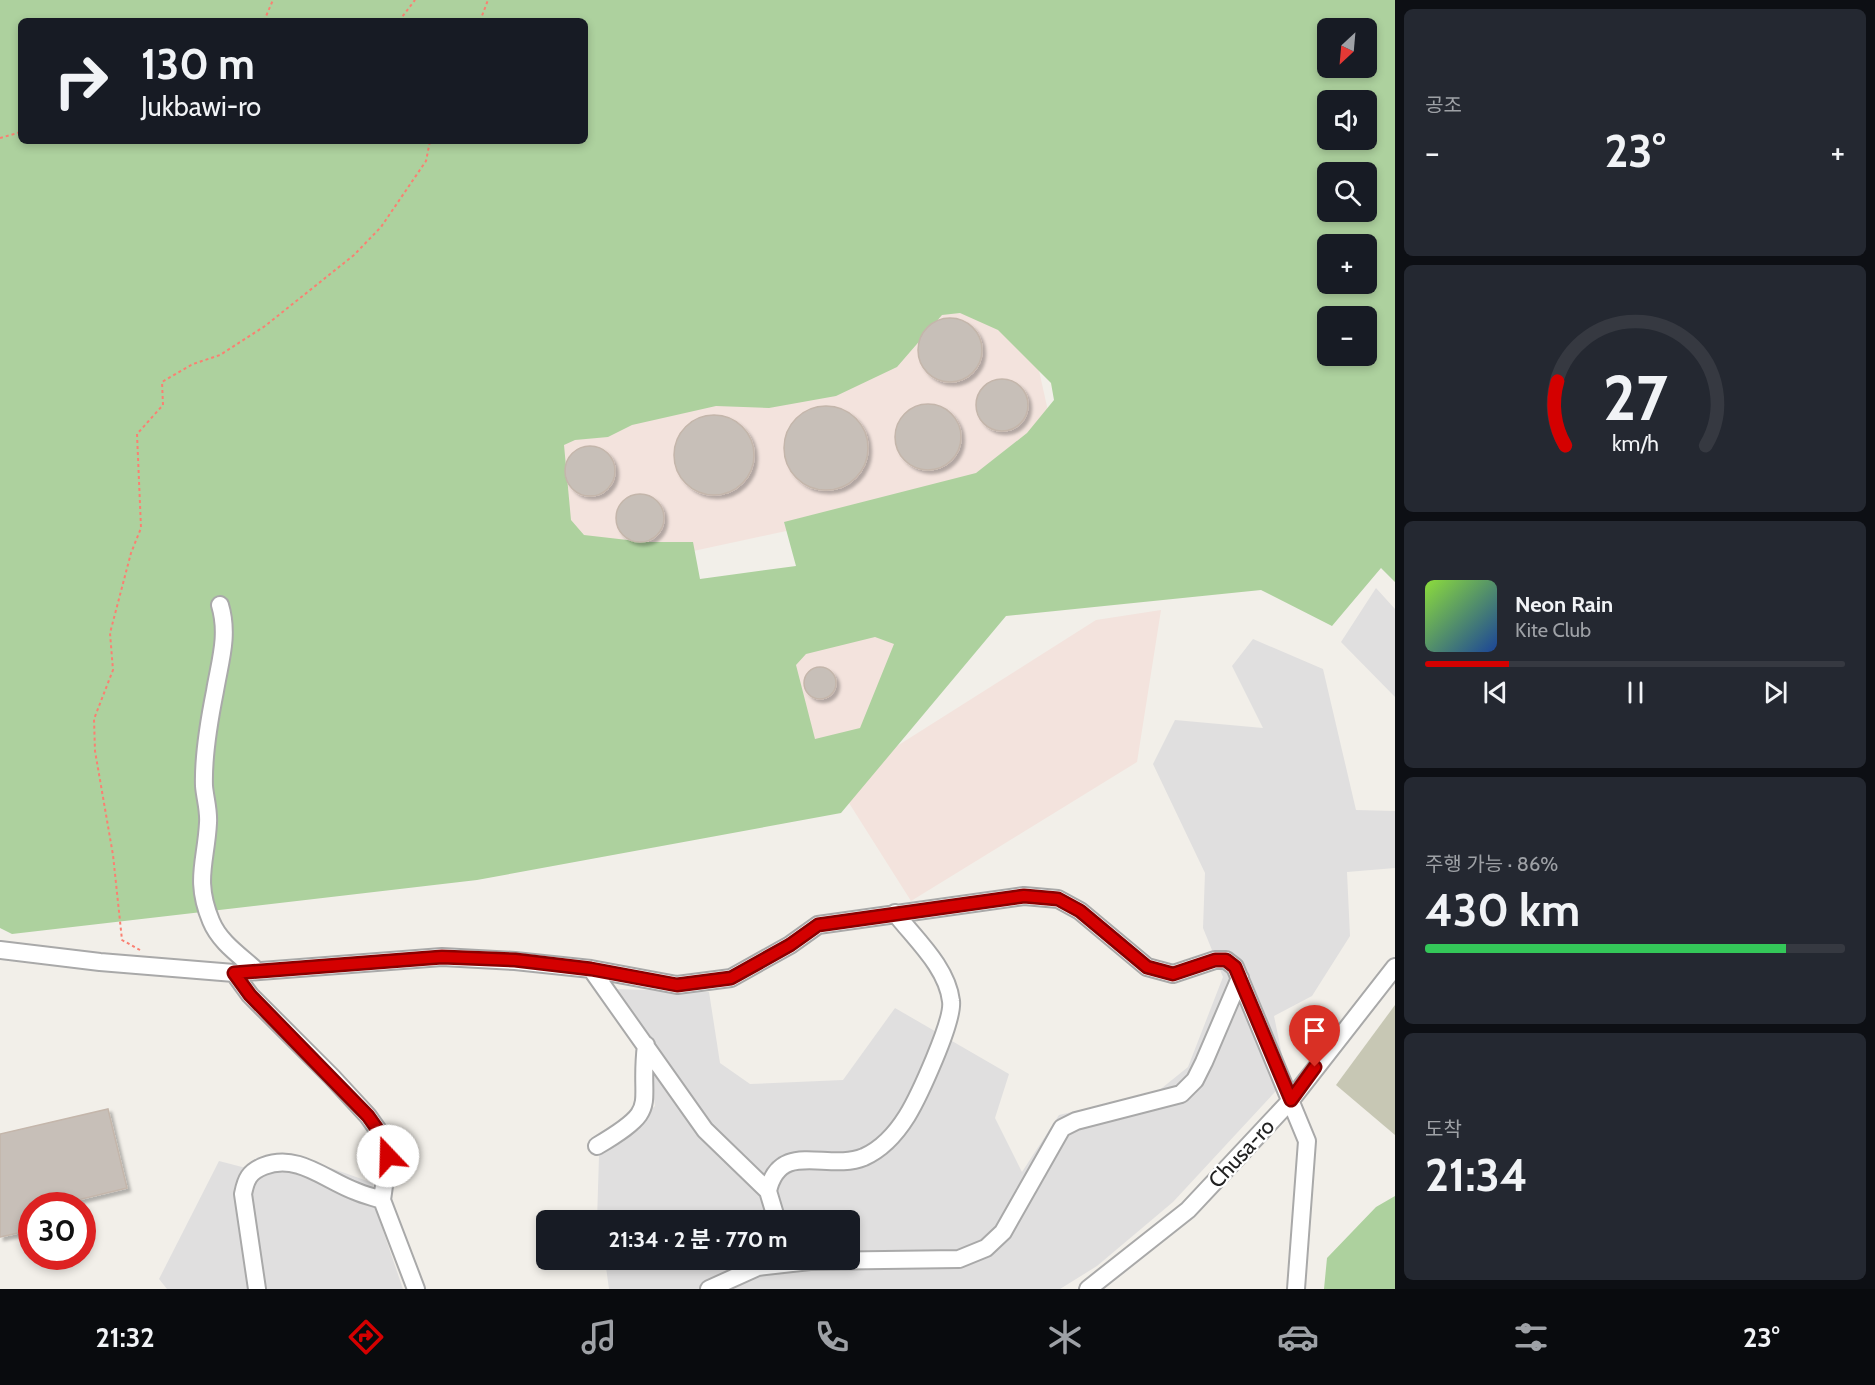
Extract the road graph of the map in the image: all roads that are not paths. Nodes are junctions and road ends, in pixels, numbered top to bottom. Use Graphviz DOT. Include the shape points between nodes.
graph roads {
  1 [pos="220,605"];
  2 [pos="895,913"];
  3 [pos="0,950"];
  4 [pos="1395,967"];
  5 [pos="591,969"];
  6 [pos="257,971"];
  7 [pos="234,973"];
  8 [pos="1240,978"];
  9 [pos="645,1045"];
  10 [pos="1291,1100"];
  11 [pos="597,1146"];
  12 [pos="768,1191"];
  13 [pos="382,1200"];
  14 [pos="774,1210"];
  15 [pos="860,1260"];
  16 [pos="751,1270"];
  17 [pos="257,1289"];
  18 [pos="416,1289"];
  19 [pos="709,1289"];
  20 [pos="1088,1289"];
  21 [pos="1296,1289"];
  1 -- 6 [label="street" via="225,621 224,640 204,771 208,819 201,866 204,902 218,934"];
  2 -- 5 [label="street" via="818,925 731,978 677,985"];
  2 -- 8 [label="street" via="1024,896 1058,899 1080,911 1147,967 1173,974 1226,960"];
  2 -- 12 [label="street" via="940,971 952,1004 921,1088 906,1117 884,1144 863,1157 828,1163 800,1159 786,1162 771,1176"];
  3 -- 7 [label="street" via="100,963"];
  4 -- 10 [label="street, Chusa-ro"];
  5 -- 6 [label="street" via="442,957"];
  5 -- 9 [label="street"];
  6 -- 7 [label="street"];
  7 -- 13 [label="street" via="250,995 368,1116 385,1140 388,1156"];
  8 -- 10 [label="street"];
  8 -- 15 [label="street" via="1195,1080 1181,1094 1062,1128 1003,1232 986,1248 959,1259"];
  9 -- 11 [label="street" via="646,1101 640,1114 627,1128"];
  9 -- 12 [label="street" via="705,1130"];
  10 -- 20 [label="street, Chusa-ro" via="1188,1210"];
  10 -- 21 [label="street" via="1307,1141"];
  12 -- 14 [label="street"];
  13 -- 17 [label="street" via="353,1191 304,1166 275,1162 255,1170 245,1180 243,1194"];
  13 -- 18 [label="street"];
  16 -- 19 [label="street"];
}
